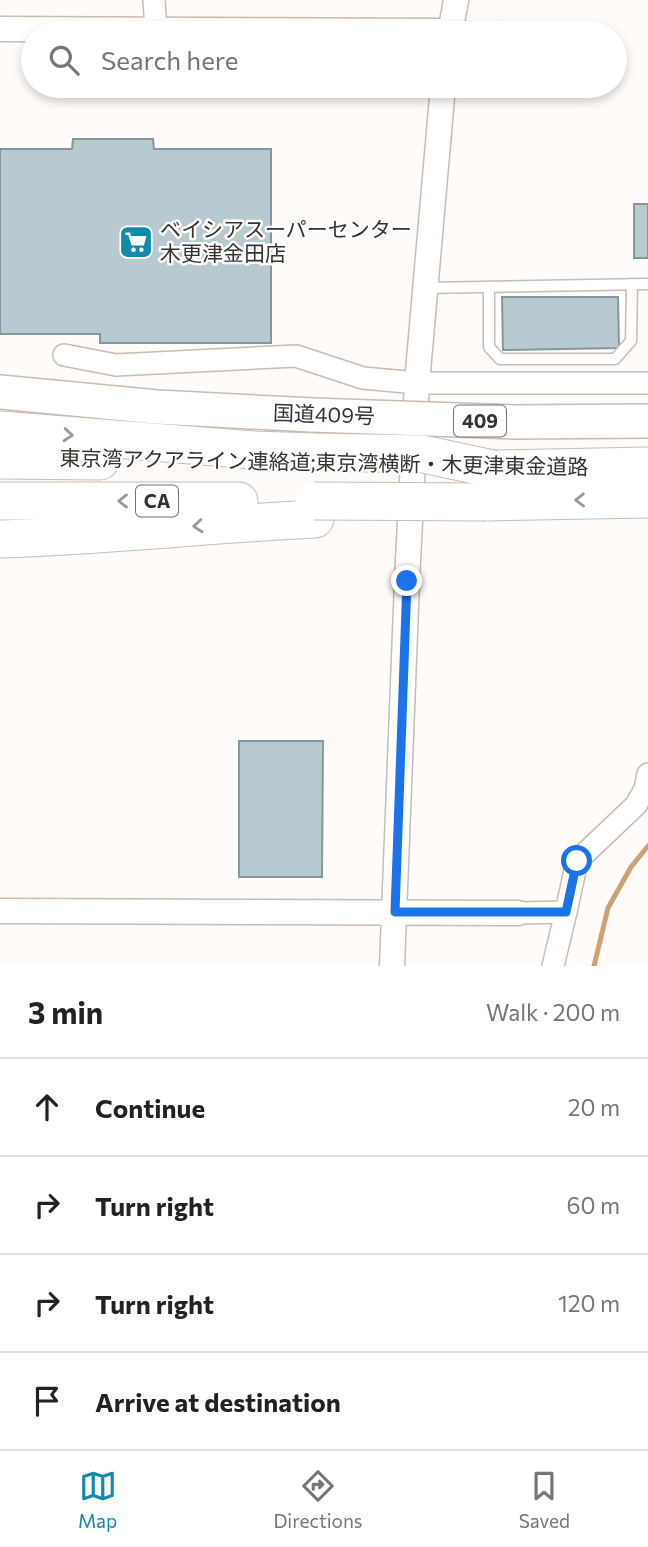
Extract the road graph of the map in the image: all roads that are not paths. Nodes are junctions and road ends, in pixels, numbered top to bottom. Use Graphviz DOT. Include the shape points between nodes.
graph roads {
  1 [pos="154,0"];
  2 [pos="456,0"];
  3 [pos="155,21"];
  4 [pos="452,21"];
  5 [pos="0,29"];
  6 [pos="21,29"];
  7 [pos="442,98"];
  8 [pos="632,284"];
  9 [pos="648,284"];
  10 [pos="426,288"];
  11 [pos="489,288"];
  12 [pos="64,355"];
  13 [pos="417,383"];
  14 [pos="648,383"];
  15 [pos="0,391"];
  16 [pos="648,421"];
  17 [pos="0,430"];
  18 [pos="314,458"];
  19 [pos="0,460"];
  20 [pos="648,466"];
  21 [pos="489,485"];
  22 [pos="648,499"];
  23 [pos="0,501"];
  24 [pos="314,510"];
  25 [pos="0,539"];
  26 [pos="648,774"];
  27 [pos="0,911"];
  28 [pos="395,912"];
  29 [pos="566,912"];
  30 [pos="518,913"];
  31 [pos="392,966"];
  32 [pos="553,966"];
  1 -- 3 [label="street"];
  2 -- 4 [label="street"];
  5 -- 6 [label="street"];
  7 -- 10 [label="street"];
  8 -- 9 [label="lane"];
  8 -- 11 [label="lane"];
  8 -- 11 [label="lane" via="631,341 615,359 500,359 489,346"];
  10 -- 11 [label="lane"];
  10 -- 13 [label="street"];
  12 -- 13 [label="street" via="116,365 296,356 363,378"];
  13 -- 14 [label="street"];
  13 -- 28 [label="street"];
  15 -- 16 [label="highway, 国道409号 / 409, bridge" via="157,407 312,415"];
  17 -- 18 [label="highway, one-way"];
  18 -- 19 [label="highway, 東京湾アクアライン連絡道;東京湾横断・木更津東金道路 / CA"];
  18 -- 21 [label="highway, 東京湾アクアライン連絡道;東京湾横断・木更津東金道路 / CA, bridge"];
  20 -- 21 [label="highway, 東京湾アクアライン連絡道;東京湾横断・木更津東金道路 / CA"];
  22 -- 21 [label="highway, 東京湾アクアライン連絡道;東京湾横断・木更津東金道路 / CA, one-way"];
  21 -- 24 [label="highway, bridge" via="389,516"];
  24 -- 23 [label="highway, 東京湾アクアライン連絡道;東京湾横断・木更津東金道路 / CA, one-way"];
  24 -- 25 [label="highway, one-way" via="235,523"];
  26 -- 29 [label="street" via="636,805 577,861"];
  27 -- 28 [label="street"];
  28 -- 30 [label="street"];
  28 -- 31 [label="street"];
  29 -- 30 [label="street"];
  29 -- 32 [label="street"];
}
